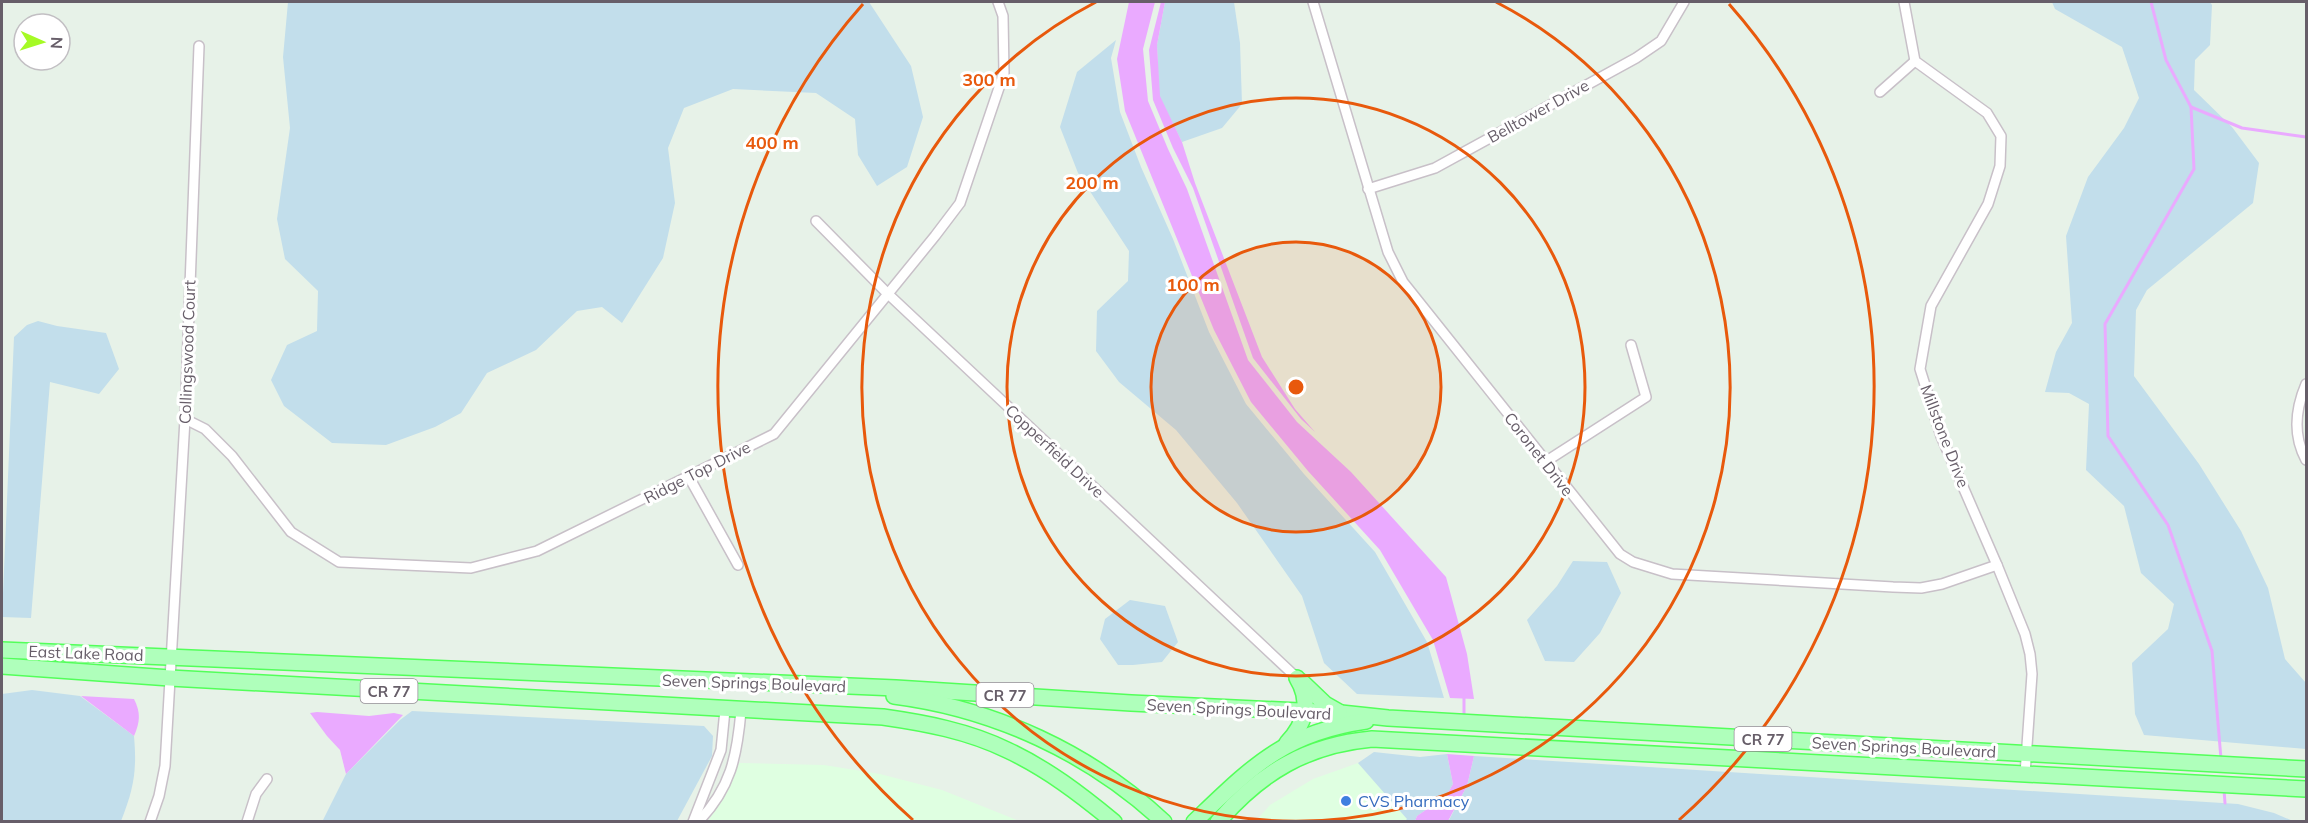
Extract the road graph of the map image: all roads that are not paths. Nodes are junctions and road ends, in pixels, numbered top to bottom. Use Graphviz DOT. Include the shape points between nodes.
graph roads {
  1 [pos="998,2"];
  2 [pos="1313,2"];
  3 [pos="1684,2"];
  4 [pos="1904,2"];
  5 [pos="199,46"];
  6 [pos="1915,61"];
  7 [pos="1880,92"];
  8 [pos="1368,189"];
  9 [pos="816,221"];
  10 [pos="887,293"];
  11 [pos="1630,345"];
  12 [pos="2307,384"];
  13 [pos="185,419"];
  14 [pos="2307,460"];
  15 [pos="1545,462"];
  16 [pos="689,477"];
  17 [pos="738,565"];
  18 [pos="1997,565"];
  19 [pos="2,650"];
  20 [pos="171,656"];
  21 [pos="2,666"];
  22 [pos="170,678"];
  23 [pos="1297,678"];
  24 [pos="669,680"];
  25 [pos="724,710"];
  26 [pos="741,711"];
  27 [pos="1305,711"];
  28 [pos="1341,714"];
  29 [pos="1388,718"];
  30 [pos="1282,748"];
  31 [pos="2026,764"];
  32 [pos="2307,769"];
  33 [pos="267,779"];
  34 [pos="2307,781"];
  35 [pos="2229,785"];
  36 [pos="2307,789"];
  37 [pos="150,822"];
  38 [pos="247,822"];
  39 [pos="693,822"];
  40 [pos="698,822"];
  41 [pos="1113,822"];
  42 [pos="1164,822"];
  43 [pos="1194,822"];
  44 [pos="1218,822"];
  1 -- 10 [label="street, Ridge Top Drive" via="1003,16 1004,73 960,203"];
  2 -- 8 [label="street, Coronet Drive"];
  3 -- 8 [label="street, Belltower Drive" via="1661,41 1636,58 1435,168"];
  4 -- 6 [label="street"];
  5 -- 13 [label="street, Collingswood Court"];
  6 -- 7 [label="street"];
  6 -- 18 [label="street, Millstone Drive" via="1987,113 2001,136 2000,166 1988,204 1930,306 1920,369 1941,436"];
  8 -- 15 [label="street, Coronet Drive" via="1388,252 1403,282"];
  9 -- 10 [label="street, Copperfield Drive"];
  10 -- 16 [label="street, Ridge Top Drive" via="774,434"];
  10 -- 23 [label="street, Copperfield Drive"];
  11 -- 15 [label="street" via="1646,397"];
  12 -- 14 [label="street" via="2296,425"];
  13 -- 16 [label="street, Ridge Top Drive" via="205,429 232,456 291,532 339,562 471,567 537,551"];
  13 -- 20 [label="street, Collingswood Court"];
  15 -- 18 [label="street, Coronet Drive" via="1620,554 1672,574 1921,588"];
  16 -- 17 [label="street"];
  18 -- 31 [label="street, Millstone Drive" via="2030,654"];
  19 -- 20 [label="main road, East Lake Road / CR 77"];
  20 -- 22 [label="street, Collingswood Court"];
  20 -- 24 [label="main road, Seven Springs Boulevard / CR 77"];
  21 -- 22 [label="main road, East Lake Road / CR 77"];
  22 -- 25 [label="main road, Seven Springs Boulevard / CR 77"];
  22 -- 37 [label="street, Collingswood Court" via="165,766"];
  23 -- 27 [label="main road" via="1305,692"];
  23 -- 28 [label="main road"];
  24 -- 27 [label="main road, Seven Springs Boulevard / CR 77" via="906,688 1131,704"];
  24 -- 42 [label="main road" via="872,694 982,715 1072,754 1118,784"];
  25 -- 26 [label="main road, Seven Springs Boulevard / CR 77"];
  25 -- 39 [label="street" via="722,750"];
  26 -- 40 [label="street" via="734,766 719,796"];
  26 -- 41 [label="main road, Seven Springs Boulevard / CR 77" via="883,717 963,733 1006,749 1042,769"];
  27 -- 28 [label="main road, Seven Springs Boulevard / CR 77"];
  27 -- 30 [label="main road" via="1300,727"];
  28 -- 29 [label="main road, Seven Springs Boulevard / CR 77"];
  29 -- 30 [label="main road" via="1323,730"];
  29 -- 31 [label="main road, Seven Springs Boulevard / CR 77"];
  30 -- 43 [label="main road" via="1239,778"];
  31 -- 32 [label="main road, Seven Springs Boulevard / CR 77" via="2140,760"];
  31 -- 35 [label="main road, Seven Springs Boulevard / CR 77"];
  31 -- 44 [label="main road, Seven Springs Boulevard / CR 77" via="1924,759 1896,767 1372,739 1342,742 1290,762 1249,790"];
  33 -- 38 [label="street" via="256,794"];
  34 -- 35 [label="main road" via="2256,778"];
  35 -- 36 [label="main road, Seven Springs Boulevard / CR 77"];
}
